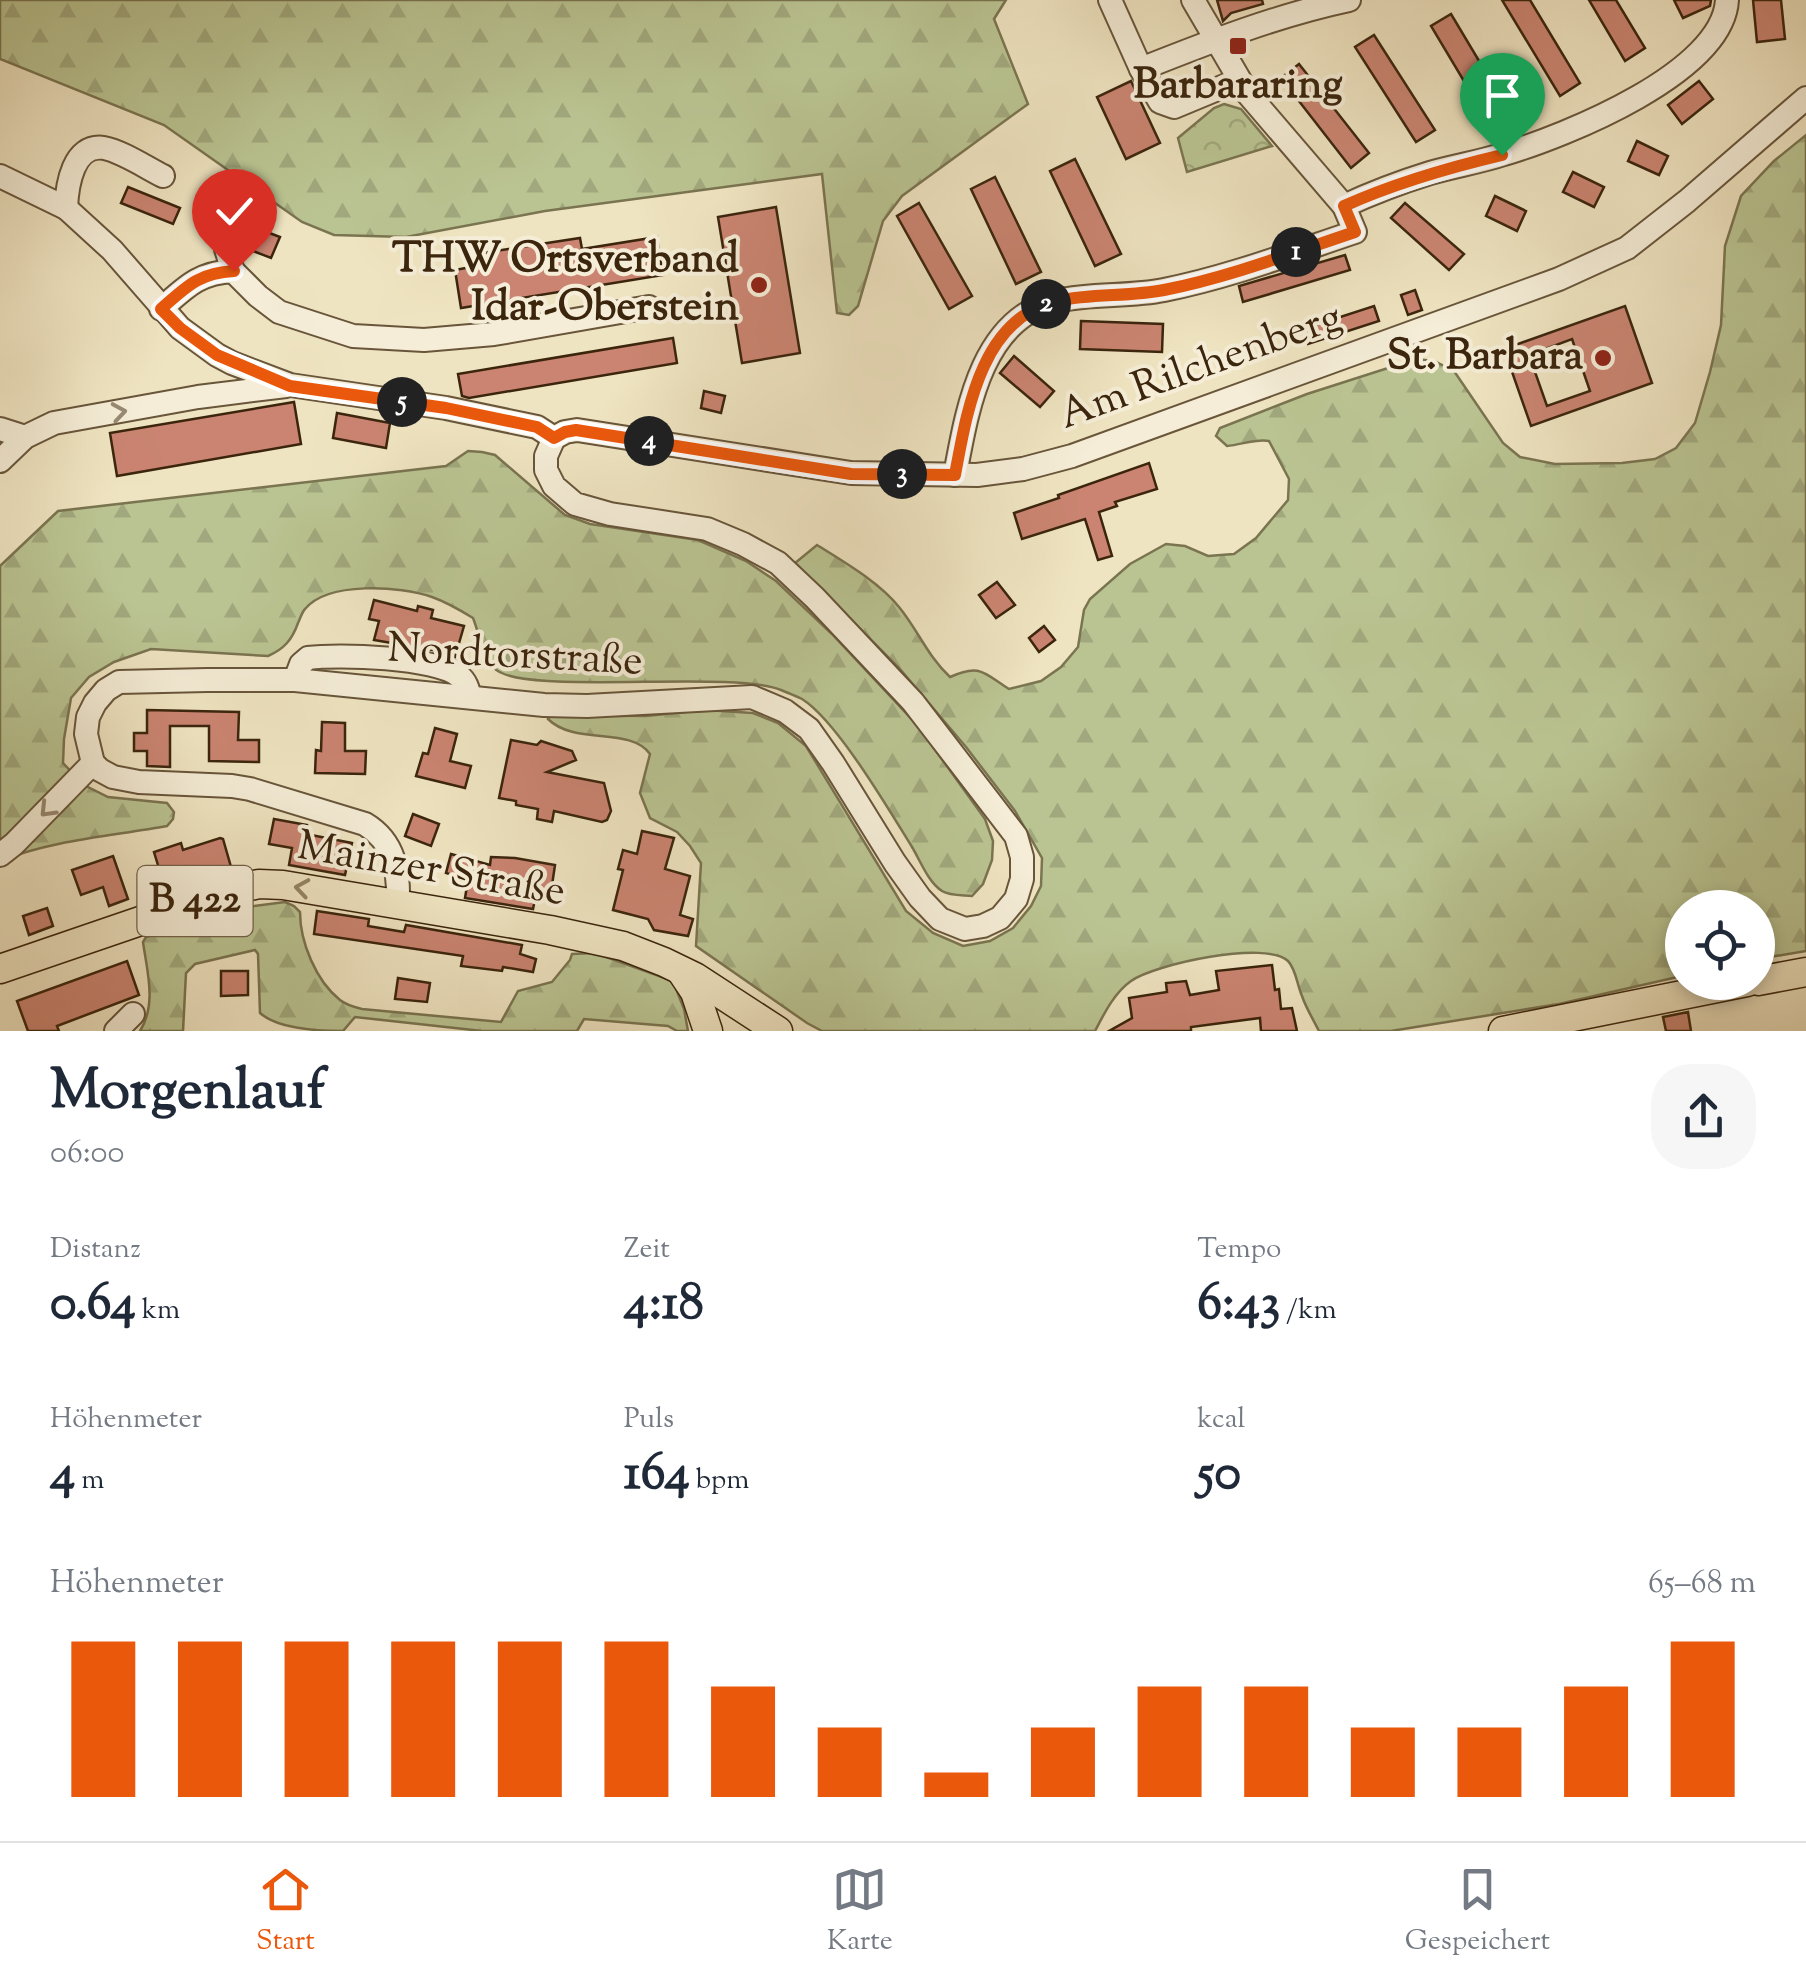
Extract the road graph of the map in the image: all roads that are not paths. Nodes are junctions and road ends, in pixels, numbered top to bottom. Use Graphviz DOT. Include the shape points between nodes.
graph roads {
  1 [pos="1110,0"];
  2 [pos="1193,0"];
  3 [pos="1349,0"];
  4 [pos="1727,0"];
  5 [pos="1216,40"];
  6 [pos="1141,69"];
  7 [pos="1239,80"];
  8 [pos="1806,98"];
  9 [pos="0,176"];
  10 [pos="163,176"];
  11 [pos="1344,206"];
  12 [pos="66,208"];
  13 [pos="234,218"];
  14 [pos="234,271"];
  15 [pos="148,306"];
  16 [pos="649,307"];
  17 [pos="217,355"];
  18 [pos="290,386"];
  19 [pos="198,397"];
  20 [pos="0,429"];
  21 [pos="25,437"];
  22 [pos="554,438"];
  23 [pos="0,460"];
  24 [pos="955,475"];
  25 [pos="93,763"];
  26 [pos="0,856"];
  27 [pos="398,904"];
  28 [pos="0,969"];
  29 [pos="680,970"];
  30 [pos="1806,972"];
  31 [pos="1775,977"];
  32 [pos="1665,998"];
  33 [pos="133,1014"];
  34 [pos="747,1022"];
  35 [pos="116,1031"];
  36 [pos="711,1031"];
  37 [pos="778,1031"];
  38 [pos="1503,1031"];
  1 -- 6 [label="street"];
  2 -- 5 [label="street"];
  3 -- 5 [label="street"];
  4 -- 11 [label="street" via="1718,29 1696,56 1606,115"];
  5 -- 6 [label="street"];
  5 -- 7 [label="street"];
  6 -- 7 [label="street" via="1160,102 1174,107"];
  7 -- 11 [label="street"];
  8 -- 24 [label="street, Am Rilchenberg" via="1627,248 1558,280 1072,456"];
  9 -- 12 [label="street"];
  10 -- 12 [label="street" via="106,148 92,148 80,156 67,185"];
  11 -- 24 [label="street" via="1355,232 1182,286 1054,302 1027,313 986,362"];
  12 -- 15 [label="street" via="112,250"];
  13 -- 14 [label="street" via="226,250"];
  14 -- 15 [label="street" via="203,276"];
  14 -- 16 [label="street" via="278,312 354,336 494,334"];
  15 -- 17 [label="street"];
  17 -- 18 [label="street"];
  17 -- 19 [label="street" via="218,380"];
  18 -- 19 [label="street"];
  18 -- 22 [label="street" via="446,408 537,427"];
  21 -- 19 [label="street, one-way" via="54,423"];
  20 -- 21 [label="street"];
  21 -- 23 [label="street"];
  22 -- 24 [label="street, Am Rilchenberg" via="576,430 851,474"];
  22 -- 25 [label="street, Nordtorstraße" via="546,470 568,499 596,511 707,529 778,563 914,702 1016,836 1022,880 1000,918 965,928 940,919 895,863 809,729 752,697 544,705 295,680 119,682 88,717"];
  25 -- 26 [label="street, one-way"];
  25 -- 27 [label="street" via="113,777 250,789 365,824 392,854"];
  27 -- 28 [label="main road, Mainzer Straße / B 422, one-way" via="283,885 247,886"];
  27 -- 29 [label="main road, Mainzer Straße / B 422" via="622,946"];
  29 -- 34 [label="main road, Mainzer Straße / B 422"];
  29 -- 36 [label="main road"];
  30 -- 31 [label="main road"];
  32 -- 38 [label="main road"];
  33 -- 35 [label="street"];
  34 -- 36 [label="main road" via="742,1012"];
  34 -- 37 [label="main road, Mainzer Straße / B 422"];
}
